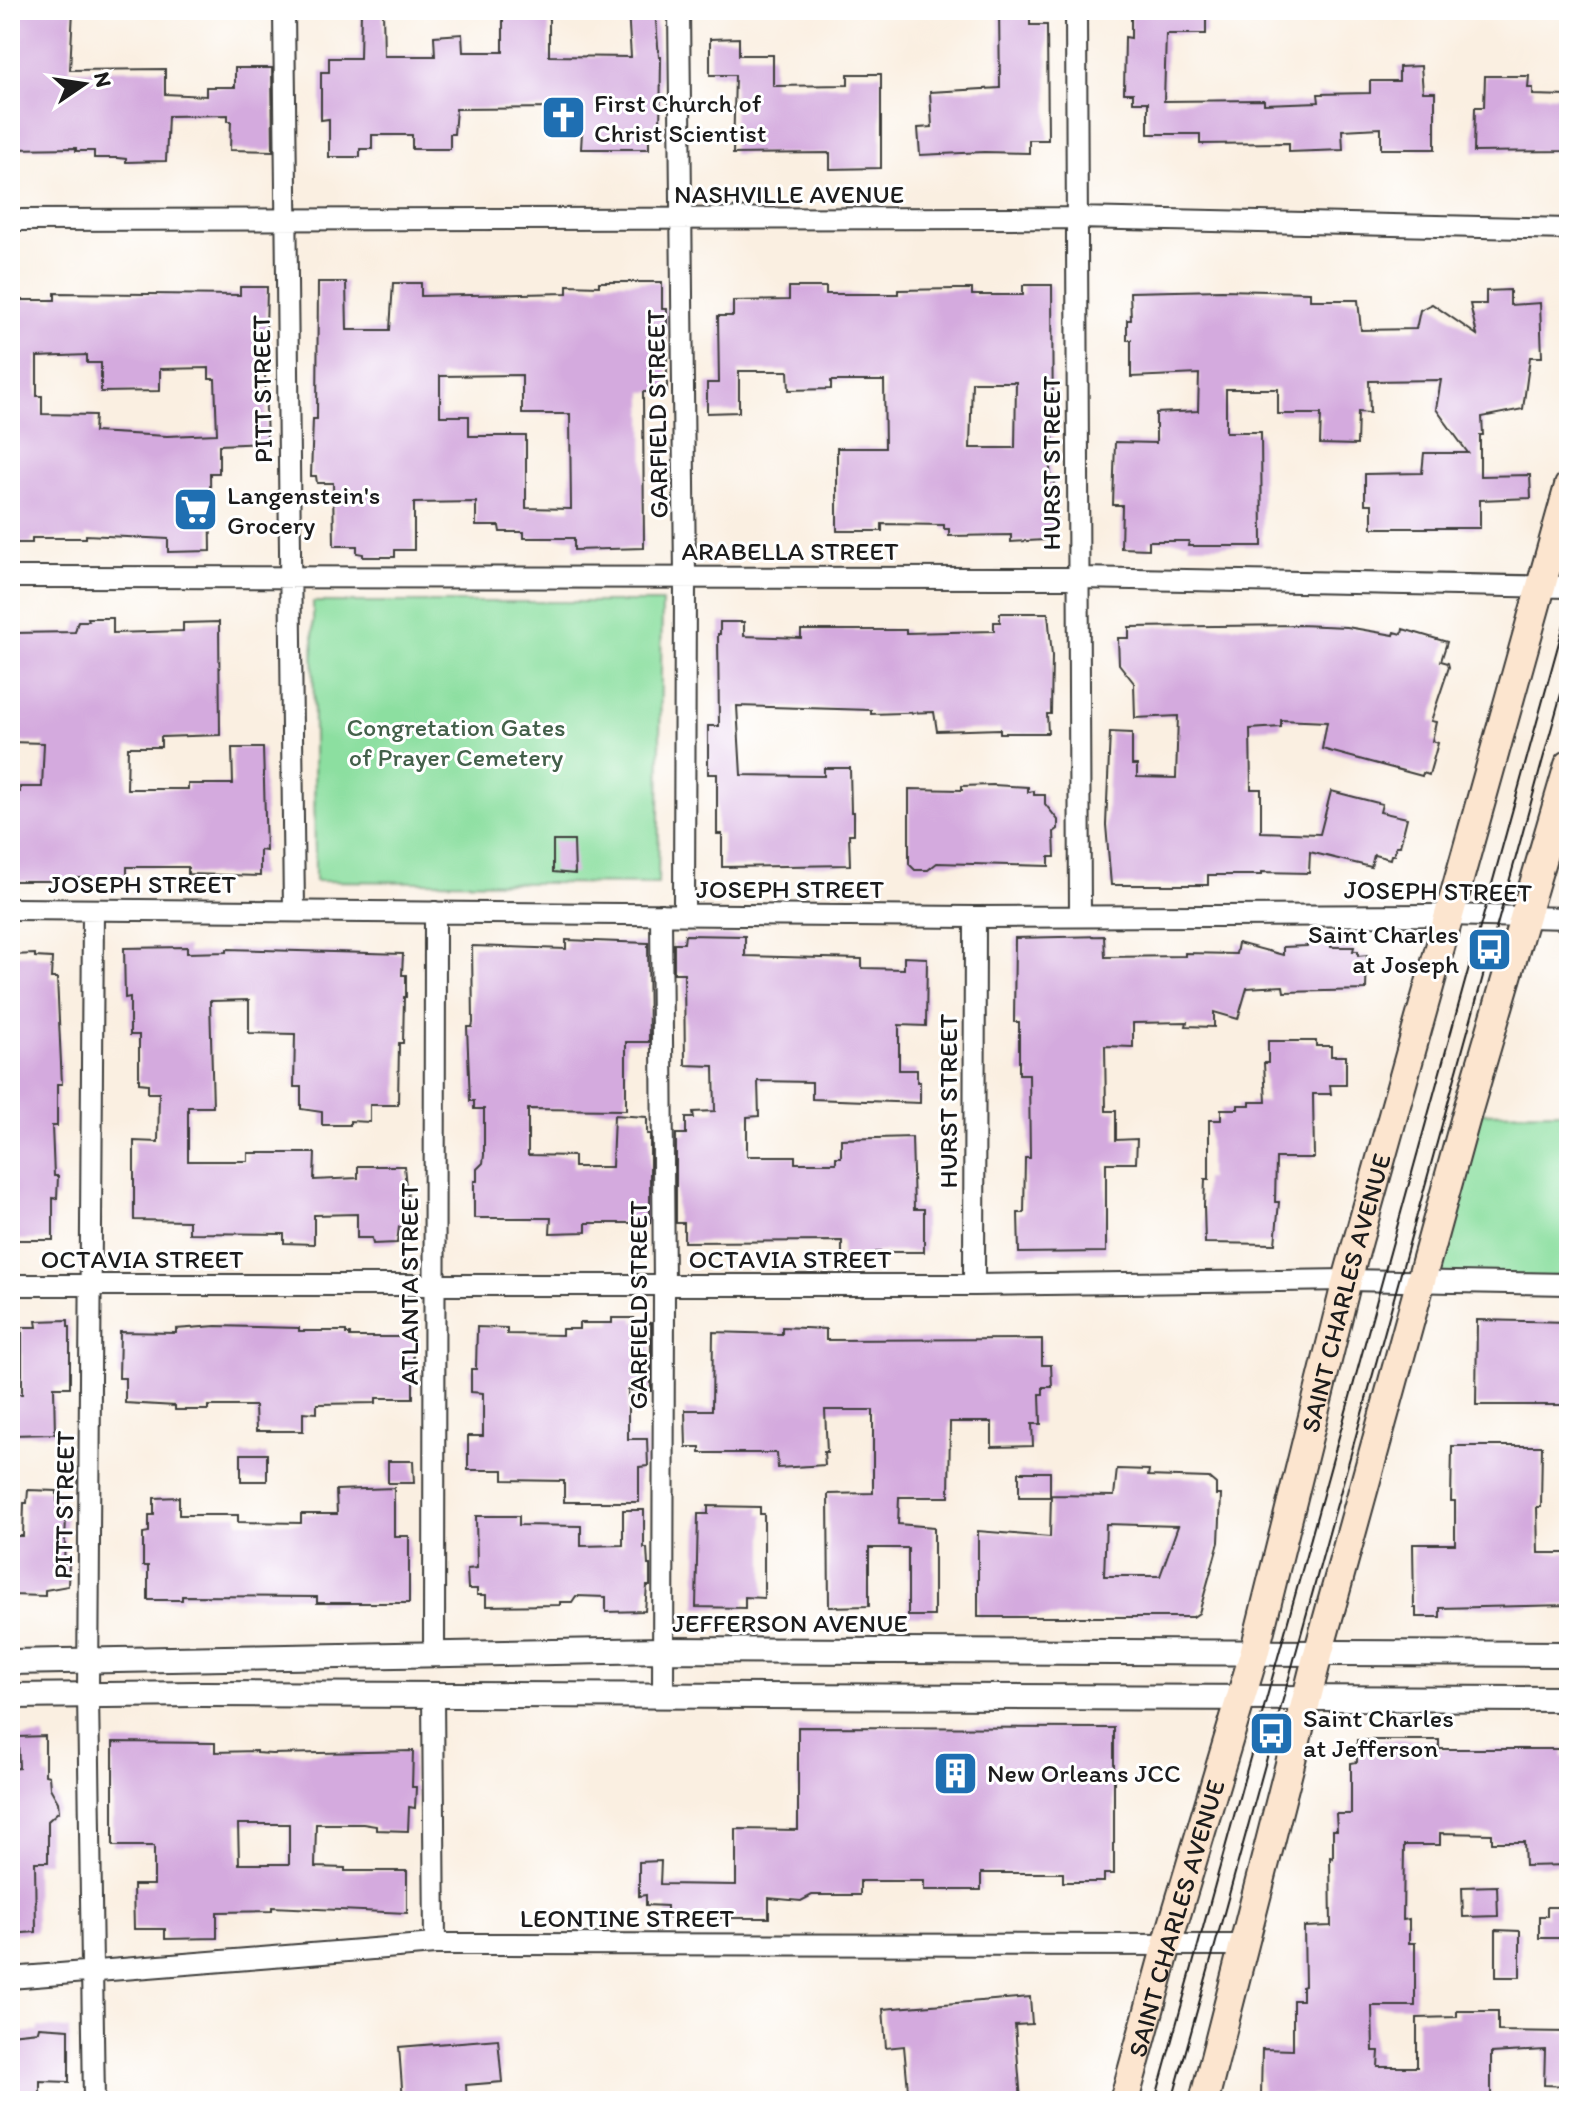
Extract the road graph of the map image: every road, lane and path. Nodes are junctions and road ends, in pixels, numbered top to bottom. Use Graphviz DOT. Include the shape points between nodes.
graph roads {
  1 [pos="284,10"];
  2 [pos="679,10"];
  3 [pos="1076,10"];
  4 [pos="1077,218"];
  5 [pos="10,220"];
  6 [pos="681,220"];
  7 [pos="285,221"];
  8 [pos="1569,229"];
  9 [pos="1569,486"];
  10 [pos="10,577"];
  11 [pos="685,577"];
  12 [pos="291,578"];
  13 [pos="1078,578"];
  14 [pos="1539,587"];
  15 [pos="1569,587"];
  16 [pos="1569,765"];
  17 [pos="10,909"];
  18 [pos="93,910"];
  19 [pos="294,911"];
  20 [pos="435,912"];
  21 [pos="661,914"];
  22 [pos="684,914"];
  23 [pos="1080,915"];
  24 [pos="1447,915"];
  25 [pos="975,917"];
  26 [pos="1569,918"];
  27 [pos="1526,919"];
  28 [pos="1347,1280"];
  29 [pos="1422,1283"];
  30 [pos="1569,1284"];
  31 [pos="10,1285"];
  32 [pos="93,1285"];
  33 [pos="436,1285"];
  34 [pos="664,1285"];
  35 [pos="974,1285"];
  36 [pos="663,1650"];
  37 [pos="1254,1654"];
  38 [pos="1318,1654"];
  39 [pos="1569,1654"];
  40 [pos="434,1655"];
  41 [pos="10,1662"];
  42 [pos="89,1662"];
  43 [pos="88,1695"];
  44 [pos="433,1695"];
  45 [pos="10,1696"];
  46 [pos="663,1696"];
  47 [pos="1308,1698"];
  48 [pos="1241,1699"];
  49 [pos="1569,1699"];
  50 [pos="435,1944"];
  51 [pos="1167,1945"];
  52 [pos="1244,1945"];
  53 [pos="93,1971"];
  54 [pos="10,1978"];
  55 [pos="94,2101"];
  56 [pos="1124,2101"];
  57 [pos="1204,2101"];
  1 -- 7 [label="street, PITT STREET"];
  2 -- 6 [label="street, GARFIELD STREET"];
  3 -- 4 [label="street, HURST STREET"];
  4 -- 6 [label="street, NASHVILLE AVENUE"];
  4 -- 8 [label="street, NASHVILLE AVENUE"];
  4 -- 13 [label="street, HURST STREET"];
  5 -- 7 [label="street, NASHVILLE AVENUE"];
  6 -- 7 [label="street, NASHVILLE AVENUE"];
  6 -- 11 [label="street, GARFIELD STREET"];
  7 -- 12 [label="street, PITT STREET"];
  9 -- 14 [label="main road, SAINT CHARLES AVENUE"];
  10 -- 12 [label="street, ARABELLA STREET"];
  11 -- 12 [label="street, ARABELLA STREET"];
  11 -- 13 [label="street, ARABELLA STREET"];
  11 -- 22 [label="street, GARFIELD STREET"];
  12 -- 19 [label="street, PITT STREET"];
  13 -- 14 [label="street, ARABELLA STREET"];
  13 -- 23 [label="street, HURST STREET"];
  14 -- 15 [label="street, ARABELLA STREET"];
  14 -- 24 [label="main road, SAINT CHARLES AVENUE"];
  16 -- 27 [label="main road"];
  17 -- 18 [label="street, JOSEPH STREET"];
  18 -- 19 [label="street, JOSEPH STREET"];
  18 -- 32 [label="street, PITT STREET"];
  19 -- 20 [label="street, JOSEPH STREET"];
  20 -- 21 [label="street, JOSEPH STREET"];
  20 -- 33 [label="street, ATLANTA STREET"];
  21 -- 22 [label="street, JOSEPH STREET"];
  21 -- 34 [label="street, GARFIELD STREET"];
  22 -- 25 [label="street, JOSEPH STREET"];
  23 -- 24 [label="street, JOSEPH STREET"];
  23 -- 25 [label="street, JOSEPH STREET"];
  24 -- 27 [label="street, JOSEPH STREET"];
  24 -- 28 [label="main road, SAINT CHARLES AVENUE"];
  25 -- 35 [label="street, HURST STREET"];
  26 -- 27 [label="street, JOSEPH STREET"];
  27 -- 29 [label="main road"];
  28 -- 29 [label="street, OCTAVIA STREET"];
  28 -- 35 [label="street, OCTAVIA STREET"];
  28 -- 37 [label="main road, SAINT CHARLES AVENUE"];
  29 -- 30 [label="street, OCTAVIA STREET"];
  29 -- 38 [label="main road"];
  31 -- 32 [label="street, OCTAVIA STREET"];
  32 -- 33 [label="street, OCTAVIA STREET"];
  32 -- 42 [label="street, PITT STREET"];
  33 -- 34 [label="street, OCTAVIA STREET"];
  33 -- 40 [label="street, ATLANTA STREET"];
  34 -- 35 [label="street, OCTAVIA STREET"];
  34 -- 36 [label="street, GARFIELD STREET"];
  36 -- 37 [label="street, JEFFERSON AVENUE"];
  36 -- 40 [label="street, JEFFERSON AVENUE"];
  36 -- 46 [label="street, GARFIELD STREET"];
  37 -- 38 [label="street, JEFFERSON AVENUE"];
  37 -- 48 [label="main road, SAINT CHARLES AVENUE"];
  38 -- 39 [label="street, JEFFERSON AVENUE"];
  38 -- 47 [label="main road"];
  40 -- 42 [label="street, JEFFERSON AVENUE"];
  40 -- 44 [label="street"];
  41 -- 42 [label="street, JEFFERSON AVENUE"];
  42 -- 43 [label="street, PITT STREET"];
  43 -- 44 [label="street"];
  43 -- 45 [label="street"];
  43 -- 53 [label="street, PITT STREET"];
  44 -- 46 [label="street"];
  44 -- 50 [label="street"];
  46 -- 48 [label="street"];
  47 -- 48 [label="street"];
  47 -- 49 [label="street"];
  47 -- 52 [label="main road"];
  48 -- 51 [label="main road, SAINT CHARLES AVENUE"];
  50 -- 51 [label="street, LEONTINE STREET"];
  50 -- 53 [label="street, LEONTINE STREET"];
  51 -- 52 [label="street, LEONTINE STREET"];
  51 -- 56 [label="main road, SAINT CHARLES AVENUE"];
  52 -- 57 [label="main road"];
  53 -- 54 [label="street, LEONTINE STREET"];
  53 -- 55 [label="street, PITT STREET"];
}
